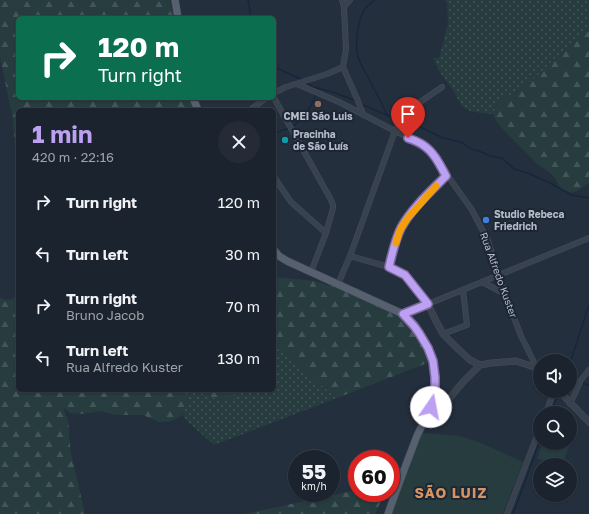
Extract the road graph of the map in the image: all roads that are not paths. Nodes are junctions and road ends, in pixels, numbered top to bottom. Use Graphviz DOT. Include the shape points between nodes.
graph roads {
  1 [pos="175,0"];
  2 [pos="342,0"];
  3 [pos="350,0"];
  4 [pos="344,7"];
  5 [pos="178,16"];
  6 [pos="343,67"];
  7 [pos="297,84"];
  8 [pos="442,87"];
  9 [pos="276,92"];
  10 [pos="263,100"];
  11 [pos="275,100"];
  12 [pos="253,108"];
  13 [pos="363,114"];
  14 [pos="395,132"];
  15 [pos="446,176"];
  16 [pos="276,180"];
  17 [pos="326,233"];
  18 [pos="589,238"];
  19 [pos="276,252"];
  20 [pos="350,256"];
  21 [pos="389,267"];
  22 [pos="311,272"];
  23 [pos="499,275"];
  24 [pos="482,282"];
  25 [pos="338,284"];
  26 [pos="463,290"];
  27 [pos="505,294"];
  28 [pos="428,304"];
  29 [pos="403,314"];
  30 [pos="443,334"];
  31 [pos="533,358"];
  32 [pos="480,365"];
  33 [pos="533,367"];
  34 [pos="589,370"];
  35 [pos="564,398"];
  36 [pos="570,404"];
  37 [pos="589,422"];
  38 [pos="422,426"];
  39 [pos="533,446"];
  40 [pos="388,514"];
  41 [pos="507,514"];
  1 -- 5 [label="main road"];
  2 -- 4 [label="street"];
  3 -- 4 [label="street"];
  4 -- 6 [label="street" via="346,50"];
  6 -- 7 [label="street"];
  6 -- 13 [label="street"];
  7 -- 9 [label="street"];
  7 -- 13 [label="street, Rua Alfredo Kuster"];
  8 -- 14 [label="street" via="413,107"];
  10 -- 12 [label="street"];
  11 -- 17 [label="street" via="332,202 333,208"];
  13 -- 14 [label="street, Rua Alfredo Kuster"];
  14 -- 15 [label="street, Rua Alfredo Kuster" via="427,148"];
  14 -- 20 [label="street"];
  15 -- 21 [label="street" via="425,197 400,230"];
  15 -- 23 [label="street, Rua Alfredo Kuster" via="472,210 488,242"];
  16 -- 17 [label="street" via="291,202"];
  17 -- 22 [label="street"];
  18 -- 23 [label="street"];
  19 -- 22 [label="main road" via="287,261"];
  20 -- 21 [label="street"];
  20 -- 25 [label="street"];
  21 -- 28 [label="street" via="405,275"];
  22 -- 25 [label="main road"];
  23 -- 24 [label="street"];
  23 -- 27 [label="street, Rua Alfredo Kuster"];
  24 -- 26 [label="street"];
  24 -- 27 [label="street"];
  25 -- 29 [label="main road"];
  26 -- 28 [label="street"];
  26 -- 30 [label="street" via="467,325"];
  27 -- 31 [label="street, Rua Alfredo Kuster" via="521,336"];
  28 -- 29 [label="street"];
  28 -- 30 [label="street"];
  29 -- 38 [label="main road" via="419,333 433,361 435,395"];
  30 -- 32 [label="street" via="470,360"];
  32 -- 33 [label="street" via="516,361"];
  32 -- 38 [label="street" via="444,406"];
  34 -- 36 [label="street" via="581,380"];
  35 -- 36 [label="street"];
  36 -- 37 [label="street"];
  38 -- 40 [label="main road"];
  39 -- 41 [label="street"];
}
